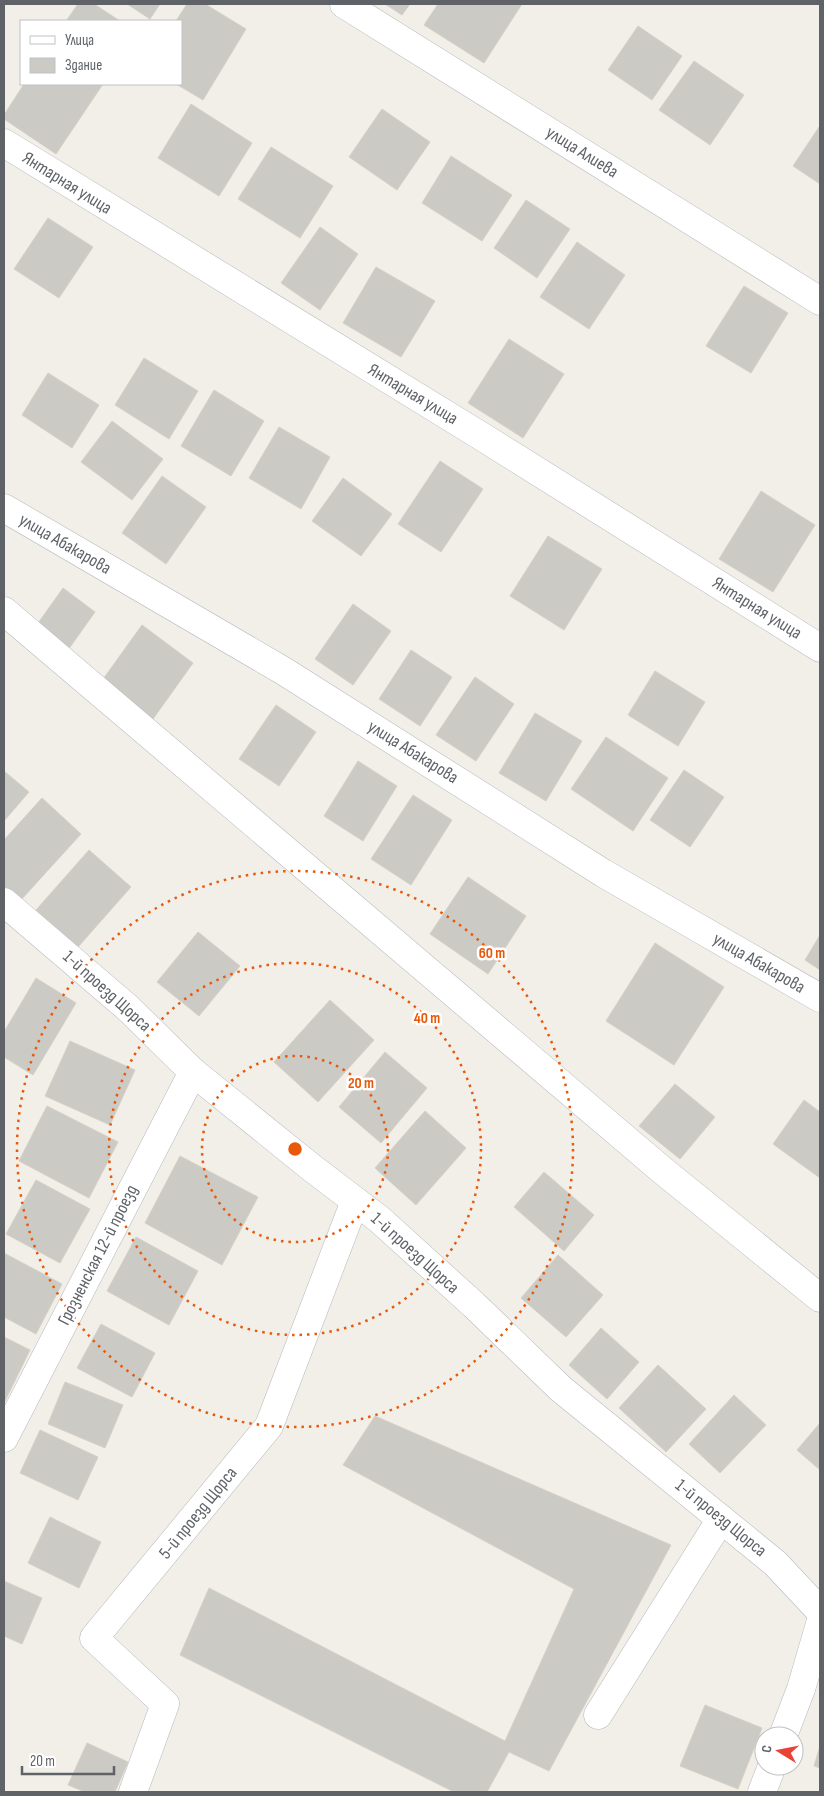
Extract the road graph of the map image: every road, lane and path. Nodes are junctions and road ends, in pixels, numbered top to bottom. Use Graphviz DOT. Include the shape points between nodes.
graph roads {
  1 [pos="344,4"];
  2 [pos="4,143"];
  3 [pos="820,301"];
  4 [pos="4,508"];
  5 [pos="4,611"];
  6 [pos="820,648"];
  7 [pos="4,902"];
  8 [pos="820,998"];
  9 [pos="193,1072"];
  10 [pos="355,1201"];
  11 [pos="820,1298"];
  12 [pos="4,1438"];
  13 [pos="721,1518"];
  14 [pos="820,1611"];
  15 [pos="820,1624"];
  16 [pos="598,1714"];
  17 [pos="787,1726"];
  18 [pos="768,1776"];
  19 [pos="133,1792"];
  20 [pos="762,1792"];
  1 -- 3 [label="street, улица Алиева"];
  2 -- 6 [label="street, Янтарная улица"];
  4 -- 8 [label="street, улица Абакарова" via="282,670 604,873"];
  5 -- 11 [label="street" via="662,1170"];
  7 -- 9 [label="street, 1-й проезд Щорса" via="129,1009"];
  9 -- 10 [label="street, 1-й проезд Щорса"];
  9 -- 12 [label="street, Грозненская 12-й проезд"];
  10 -- 13 [label="street, 1-й проезд Щорса" via="459,1292 561,1389"];
  10 -- 19 [label="street, 5-й проезд Щорса" via="269,1426 94,1638 165,1704"];
  13 -- 14 [label="street, 1-й проезд Щорса" via="775,1563"];
  13 -- 16 [label="street"];
  15 -- 17 [label="street"];
  18 -- 20 [label="street"];
}
